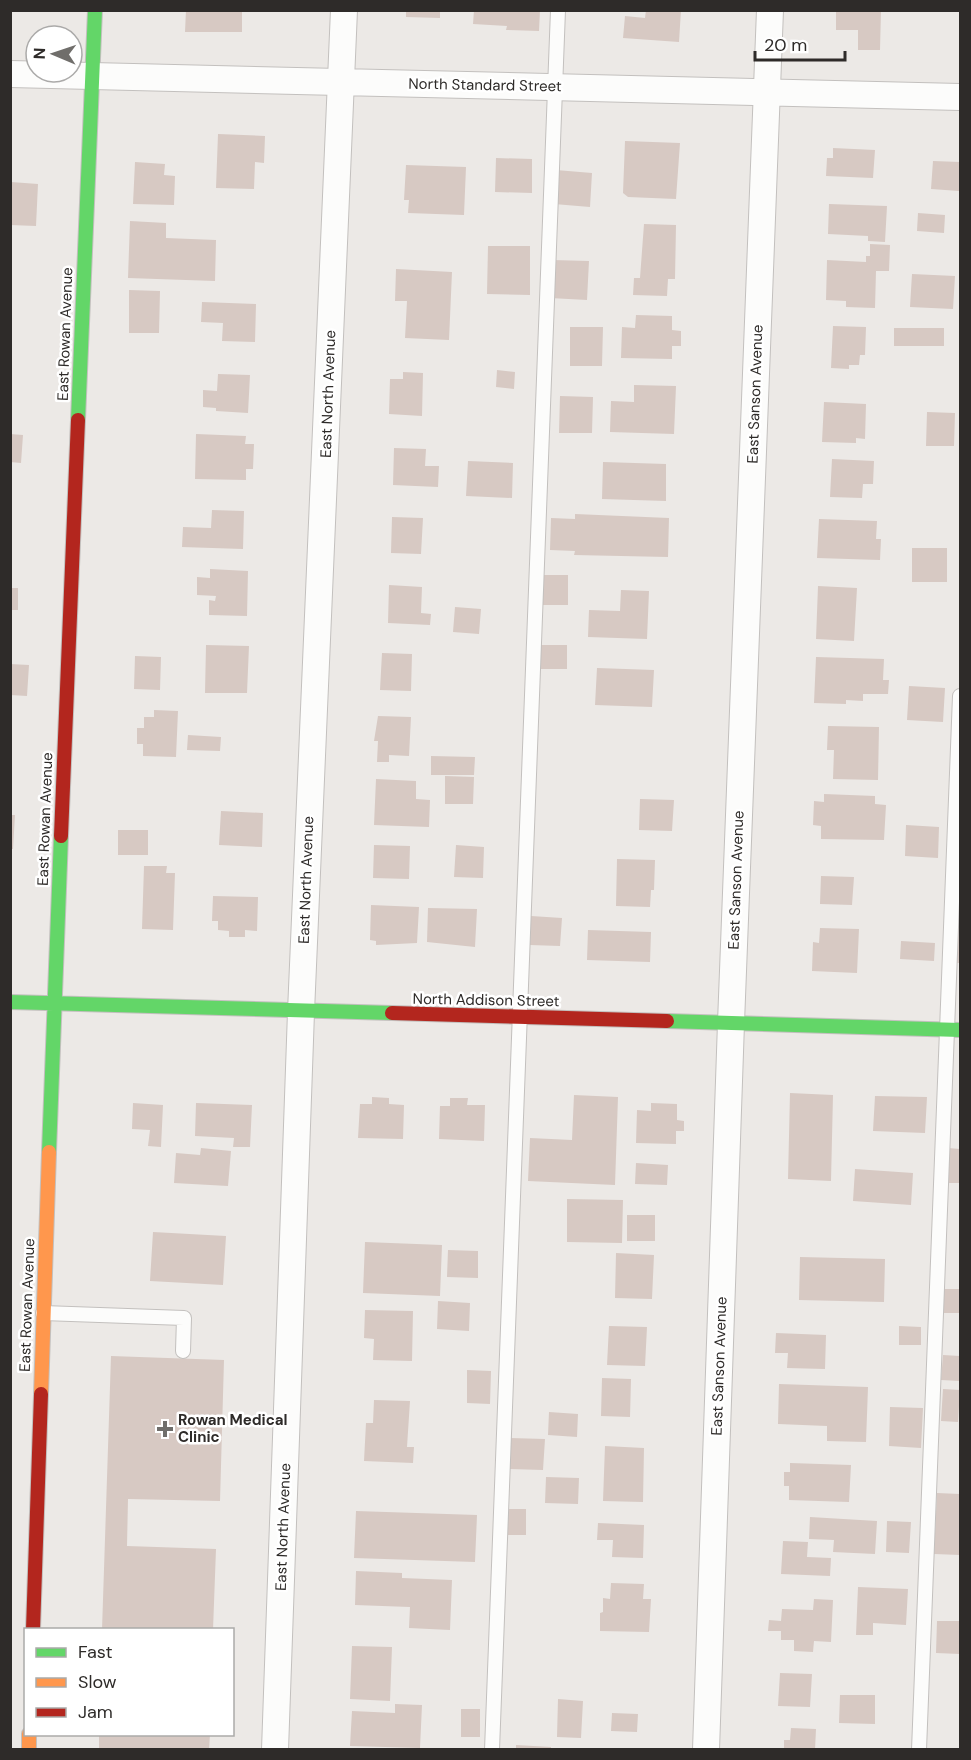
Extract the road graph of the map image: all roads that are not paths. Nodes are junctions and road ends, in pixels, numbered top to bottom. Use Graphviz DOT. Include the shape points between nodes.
graph roads {
  1 [pos="95,10"];
  2 [pos="344,10"];
  3 [pos="558,10"];
  4 [pos="770,10"];
  5 [pos="10,74"];
  6 [pos="93,76"];
  7 [pos="341,82"];
  8 [pos="555,87"];
  9 [pos="767,91"];
  10 [pos="960,97"];
  11 [pos="960,696"];
  12 [pos="10,1002"];
  13 [pos="54,1004"];
  14 [pos="301,1012"];
  15 [pos="518,1018"];
  16 [pos="730,1023"];
  17 [pos="954,1030"];
  18 [pos="43,1313"];
  19 [pos="183,1351"];
  20 [pos="33,1628"];
  21 [pos="275,1749"];
  22 [pos="492,1749"];
  23 [pos="706,1749"];
  24 [pos="919,1749"];
  1 -- 6 [label="street, East Rowan Avenue"];
  2 -- 7 [label="street, East North Avenue"];
  3 -- 8 [label="lane"];
  4 -- 9 [label="street, East Sanson Avenue"];
  5 -- 6 [label="street, North Standard Street"];
  6 -- 7 [label="street, North Standard Street"];
  6 -- 13 [label="street, East Rowan Avenue"];
  7 -- 8 [label="street, North Standard Street"];
  7 -- 14 [label="street, East North Avenue"];
  8 -- 9 [label="street, North Standard Street"];
  8 -- 15 [label="lane"];
  9 -- 10 [label="street, North Standard Street"];
  9 -- 16 [label="street, East Sanson Avenue"];
  11 -- 17 [label="lane"];
  12 -- 13 [label="street, North Addison Street"];
  13 -- 14 [label="street, North Addison Street"];
  13 -- 18 [label="street, East Rowan Avenue"];
  14 -- 15 [label="street, North Addison Street"];
  14 -- 21 [label="street, East North Avenue"];
  15 -- 16 [label="street, North Addison Street"];
  15 -- 22 [label="lane"];
  16 -- 17 [label="street, North Addison Street"];
  16 -- 23 [label="street, East Sanson Avenue"];
  17 -- 24 [label="lane"];
  18 -- 19 [label="lane" via="184,1318"];
  18 -- 20 [label="street, East Rowan Avenue"];
}
